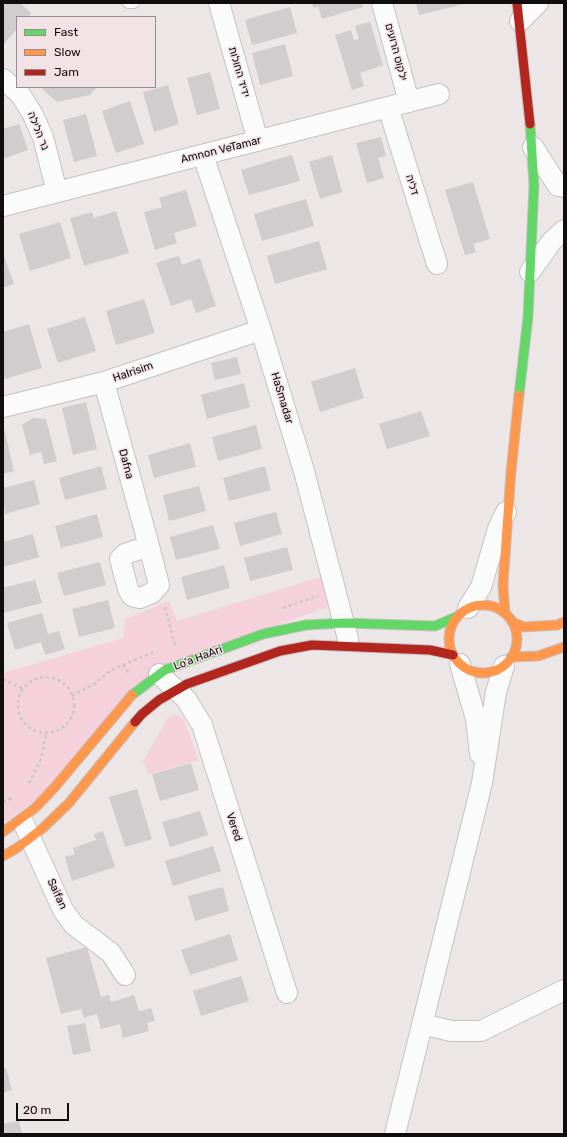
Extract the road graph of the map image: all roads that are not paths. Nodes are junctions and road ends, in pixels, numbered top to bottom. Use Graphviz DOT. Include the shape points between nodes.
graph roads {
  1 [pos="128,3"];
  2 [pos="134,3"];
  3 [pos="219,3"];
  4 [pos="382,3"];
  5 [pos="538,3"];
  6 [pos="519,12"];
  7 [pos="3,79"];
  8 [pos="439,94"];
  9 [pos="409,102"];
  10 [pos="388,107"];
  11 [pos="258,141"];
  12 [pos="534,147"];
  13 [pos="203,155"];
  14 [pos="564,187"];
  15 [pos="57,192"];
  16 [pos="3,206"];
  17 [pos="564,230"];
  18 [pos="437,264"];
  19 [pos="530,272"];
  20 [pos="261,330"];
  21 [pos="104,382"];
  22 [pos="3,407"];
  23 [pos="510,505"];
  24 [pos="149,546"];
  25 [pos="462,613"];
  26 [pos="505,613"];
  27 [pos="512,622"];
  28 [pos="564,622"];
  29 [pos="345,623"];
  30 [pos="349,645"];
  31 [pos="564,647"];
  32 [pos="456,660"];
  33 [pos="508,661"];
  34 [pos="159,674"];
  35 [pos="176,689"];
  36 [pos="482,784"];
  37 [pos="21,819"];
  38 [pos="3,832"];
  39 [pos="31,837"];
  40 [pos="3,856"];
  41 [pos="125,975"];
  42 [pos="564,990"];
  43 [pos="287,993"];
  44 [pos="422,1024"];
  45 [pos="395,1134"];
  1 -- 2 [label="lane"];
  3 -- 11 [label="street, ידיד החולות"];
  4 -- 9 [label="street, ילקוט הרועים"];
  5 -- 6 [label="street"];
  6 -- 12 [label="street"];
  7 -- 15 [label="street, נר הלילה" via="20,94 32,113 43,137"];
  8 -- 9 [label="street, Amnon VeTamar"];
  9 -- 10 [label="street, Amnon VeTamar"];
  10 -- 11 [label="street, Amnon VeTamar"];
  10 -- 18 [label="street, דליה"];
  11 -- 13 [label="street, Amnon VeTamar"];
  12 -- 14 [label="street" via="558,186"];
  12 -- 19 [label="street"];
  13 -- 15 [label="street, Amnon VeTamar"];
  13 -- 20 [label="street, HaSmadar"];
  15 -- 16 [label="street, Amnon VeTamar"];
  17 -- 19 [label="street"];
  19 -- 23 [label="street"];
  20 -- 21 [label="street, HaIrisim"];
  20 -- 29 [label="street, HaSmadar" via="304,471"];
  21 -- 22 [label="street, HaIrisim"];
  21 -- 24 [label="street, Dafna"];
  23 -- 25 [label="street" via="498,529 481,587"];
  23 -- 26 [label="street" via="503,585"];
  24 -- 24 [label="street, Dafna" via="159,585 152,593 140,598 132,596 120,559 124,554"];
  25 -- 26 [label="street" via="486,605"];
  25 -- 29 [label="street, Lo'a HaAri" via="444,624 435,626"];
  25 -- 32 [label="street" via="451,625 449,635 449,646"];
  26 -- 27 [label="street"];
  27 -- 28 [label="street" via="524,627 538,627"];
  27 -- 33 [label="street" via="517,642"];
  29 -- 30 [label="street, HaSmadar"];
  29 -- 34 [label="street, Lo'a HaAri" via="306,625 263,634"];
  30 -- 32 [label="street, Lo'a HaAri" via="430,650"];
  30 -- 35 [label="street, Lo'a HaAri" via="312,645 280,651"];
  31 -- 33 [label="street" via="538,656"];
  32 -- 33 [label="street" via="469,670 479,673 495,671"];
  32 -- 36 [label="street" via="476,719"];
  33 -- 36 [label="street" via="496,692"];
  34 -- 35 [label="street, Vered"];
  34 -- 37 [label="street, Lo'a HaAri" via="127,699 54,788"];
  35 -- 39 [label="street, Lo'a HaAri" via="142,714 69,803"];
  35 -- 43 [label="street, Vered" via="186,699 202,725"];
  36 -- 44 [label="street"];
  37 -- 38 [label="street, Lo'a HaAri"];
  37 -- 39 [label="street, Saifan"];
  39 -- 40 [label="street, Lo'a HaAri"];
  39 -- 41 [label="street, Saifan" via="63,910 74,925 111,953"];
  42 -- 44 [label="street" via="482,1031 451,1030"];
  44 -- 45 [label="street"];
}
